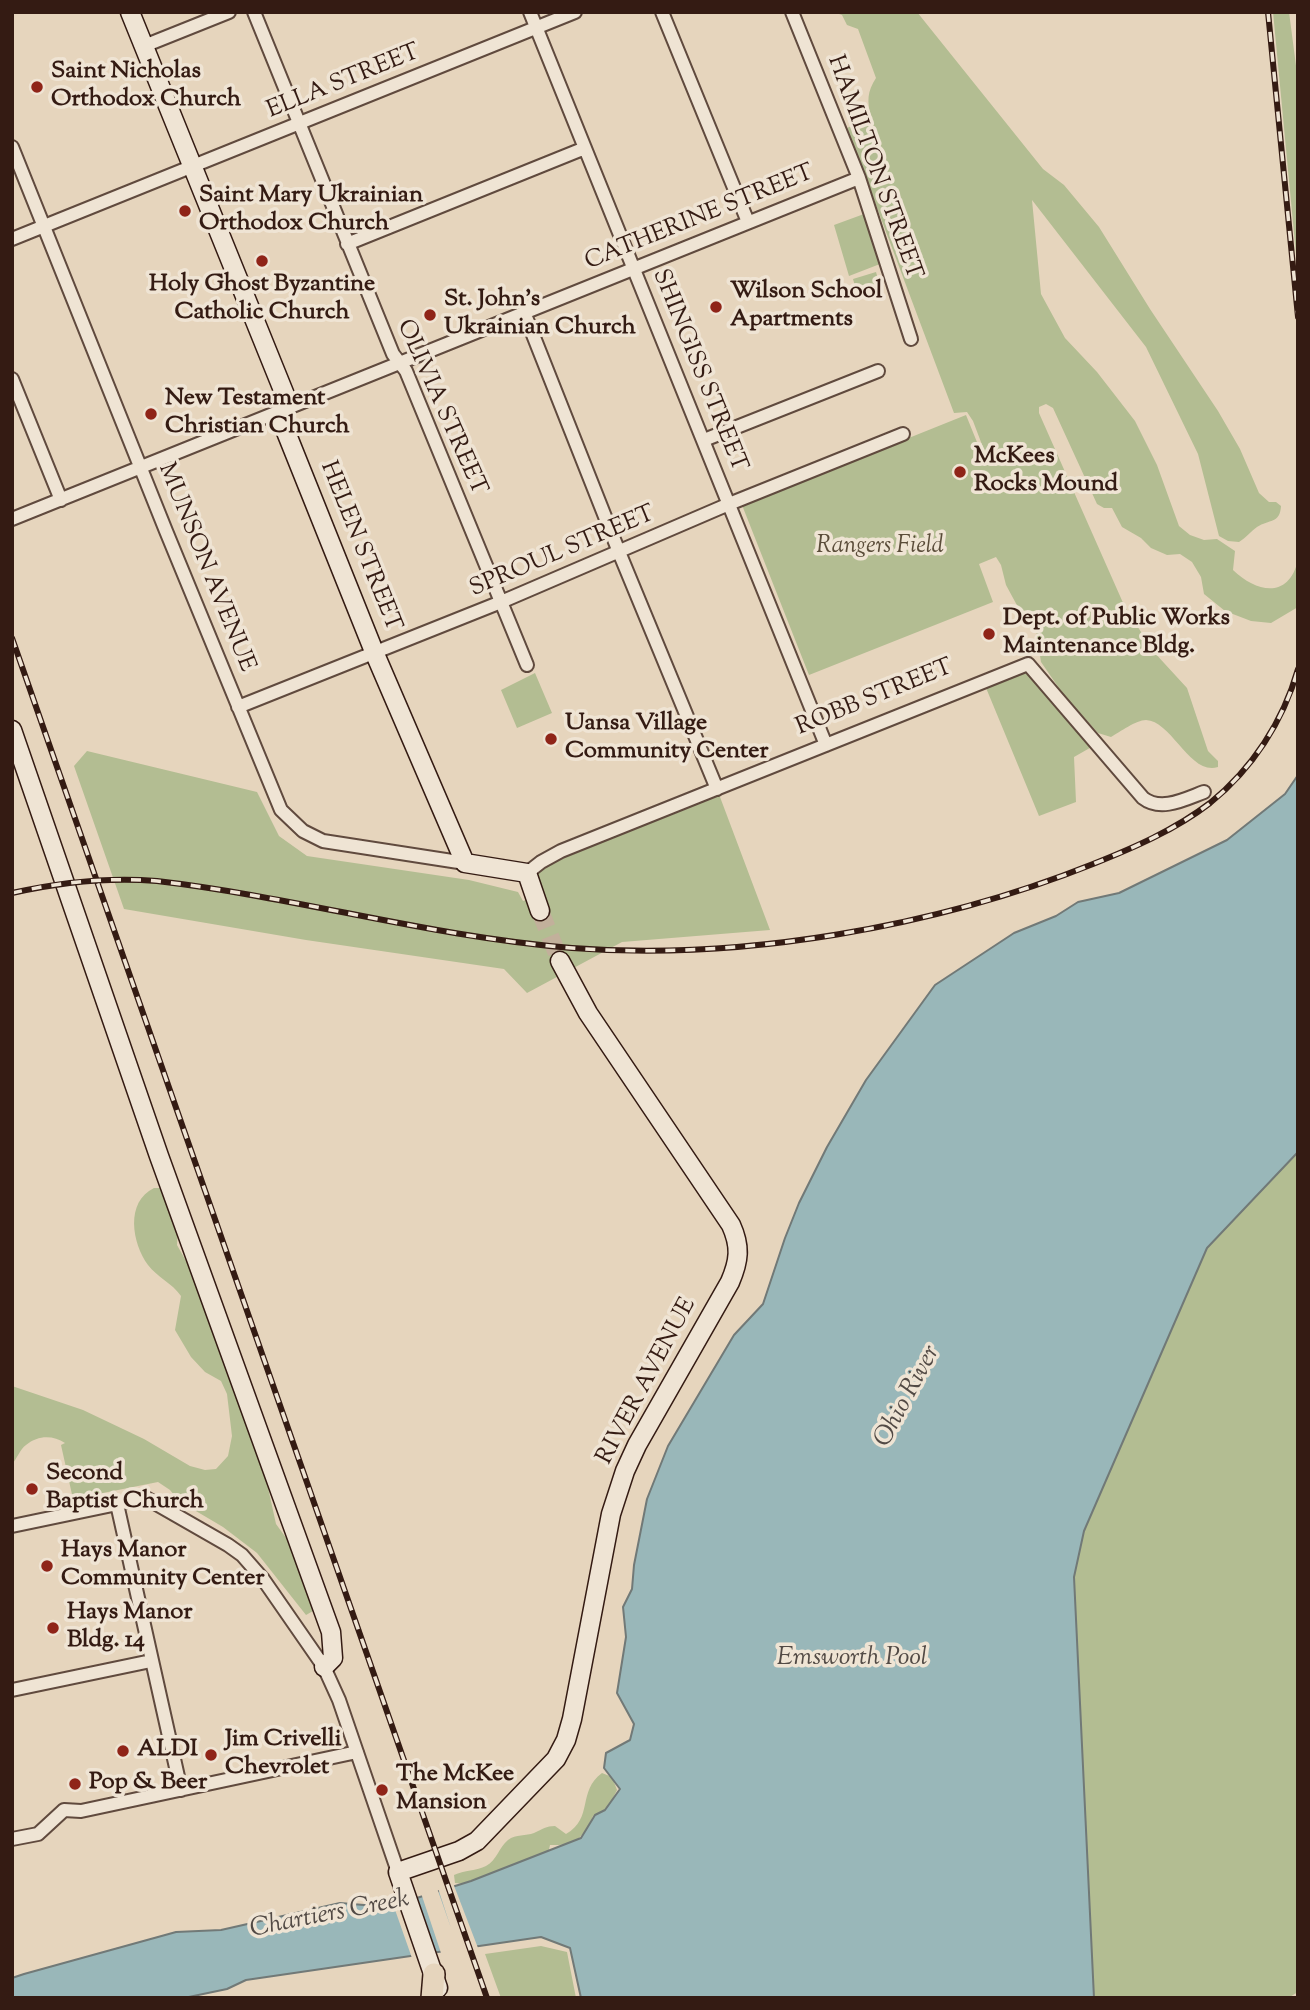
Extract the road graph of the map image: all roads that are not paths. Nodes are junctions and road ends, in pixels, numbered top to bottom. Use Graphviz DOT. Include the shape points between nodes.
graph roads {
  1 [pos="130,12"];
  2 [pos="229,12"];
  3 [pos="254,12"];
  4 [pos="530,12"];
  5 [pos="575,12"];
  6 [pos="662,12"];
  7 [pos="792,12"];
  8 [pos="536,28"];
  9 [pos="144,46"];
  10 [pos="299,124"];
  11 [pos="12,147"];
  12 [pos="585,148"];
  13 [pos="192,166"];
  14 [pos="859,178"];
  15 [pos="747,222"];
  16 [pos="44,226"];
  17 [pos="12,239"];
  18 [pos="348,244"];
  19 [pos="634,268"];
  20 [pos="524,312"];
  21 [pos="911,339"];
  22 [pos="400,362"];
  23 [pos="878,371"];
  24 [pos="12,379"];
  25 [pos="284,409"];
  26 [pos="903,434"];
  27 [pos="704,440"];
  28 [pos="141,467"];
  29 [pos="61,500"];
  30 [pos="729,505"];
  31 [pos="12,519"];
  32 [pos="619,552"];
  33 [pos="501,602"];
  34 [pos="375,654"];
  35 [pos="527,665"];
  36 [pos="239,707"];
  37 [pos="12,730"];
  38 [pos="826,745"];
  39 [pos="717,789"];
  40 [pos="1204,792"];
  41 [pos="465,863"];
  42 [pos="527,873"];
  43 [pos="540,911"];
  44 [pos="560,961"];
  45 [pos="117,1504"];
  46 [pos="12,1526"];
  47 [pos="151,1661"];
  48 [pos="324,1667"];
  49 [pos="12,1690"];
  50 [pos="357,1752"];
  51 [pos="181,1790"];
  52 [pos="12,1839"];
  53 [pos="398,1872"];
  54 [pos="433,1972"];
  55 [pos="432,1998"];
  56 [pos="441,1998"];
  1 -- 9 [label="street, HELEN STREET"];
  2 -- 9 [label="street"];
  3 -- 10 [label="street, OLIVIA STREET"];
  4 -- 8 [label="street, SHINGISS STREET"];
  5 -- 8 [label="street, ELLA STREET"];
  6 -- 15 [label="street"];
  7 -- 14 [label="street, HAMILTON STREET"];
  8 -- 10 [label="street, ELLA STREET"];
  8 -- 12 [label="street, SHINGISS STREET"];
  9 -- 13 [label="street, HELEN STREET"];
  10 -- 13 [label="street, ELLA STREET"];
  10 -- 18 [label="street, OLIVIA STREET"];
  11 -- 16 [label="street, MUNSON AVENUE"];
  12 -- 18 [label="street"];
  12 -- 19 [label="street, SHINGISS STREET"];
  13 -- 16 [label="street, ELLA STREET"];
  13 -- 25 [label="street, HELEN STREET" via="284,393"];
  14 -- 15 [label="street, CATHERINE STREET"];
  14 -- 21 [label="street, HAMILTON STREET"];
  15 -- 19 [label="street, CATHERINE STREET"];
  16 -- 17 [label="street, ELLA STREET"];
  16 -- 28 [label="street, MUNSON AVENUE"];
  18 -- 22 [label="street, OLIVIA STREET"];
  19 -- 20 [label="street, CATHERINE STREET"];
  19 -- 27 [label="street, SHINGISS STREET"];
  20 -- 22 [label="street, CATHERINE STREET"];
  20 -- 32 [label="street"];
  22 -- 25 [label="street, CATHERINE STREET"];
  22 -- 33 [label="street, OLIVIA STREET"];
  23 -- 27 [label="street"];
  24 -- 29 [label="street"];
  25 -- 28 [label="street, CATHERINE STREET"];
  25 -- 34 [label="street, HELEN STREET" via="282,422"];
  26 -- 30 [label="street, SPROUL STREET"];
  27 -- 30 [label="street, SHINGISS STREET"];
  28 -- 29 [label="street, CATHERINE STREET"];
  28 -- 36 [label="street, MUNSON AVENUE"];
  29 -- 31 [label="street, CATHERINE STREET"];
  30 -- 32 [label="street, SPROUL STREET"];
  30 -- 38 [label="street, SHINGISS STREET"];
  32 -- 33 [label="street, SPROUL STREET"];
  32 -- 39 [label="street"];
  33 -- 34 [label="street, SPROUL STREET"];
  33 -- 35 [label="street, OLIVIA STREET"];
  34 -- 36 [label="street, SPROUL STREET"];
  34 -- 41 [label="street, HELEN STREET"];
  36 -- 41 [label="street, MUNSON AVENUE" via="281,810 303,831 323,841"];
  37 -- 48 [label="street" via="331,1632 333,1658"];
  38 -- 39 [label="street, ROBB STREET"];
  38 -- 40 [label="street, ROBB STREET" via="1028,664 1143,798 1169,804"];
  39 -- 42 [label="street, ROBB STREET" via="561,851"];
  41 -- 42 [label="street"];
  42 -- 43 [label="street"];
  44 -- 53 [label="street, RIVER AVENUE" via="588,1013 731,1226 739,1258 622,1479 562,1750 477,1841"];
  45 -- 46 [label="street"];
  45 -- 47 [label="street"];
  45 -- 48 [label="street" via="146,1499 242,1555"];
  47 -- 49 [label="street"];
  47 -- 51 [label="street"];
  48 -- 50 [label="street"];
  50 -- 51 [label="street"];
  50 -- 53 [label="street"];
  51 -- 52 [label="street" via="81,1811 64,1810 38,1834"];
  53 -- 54 [label="street"];
  54 -- 55 [label="main road"];
  54 -- 56 [label="street"];
}
